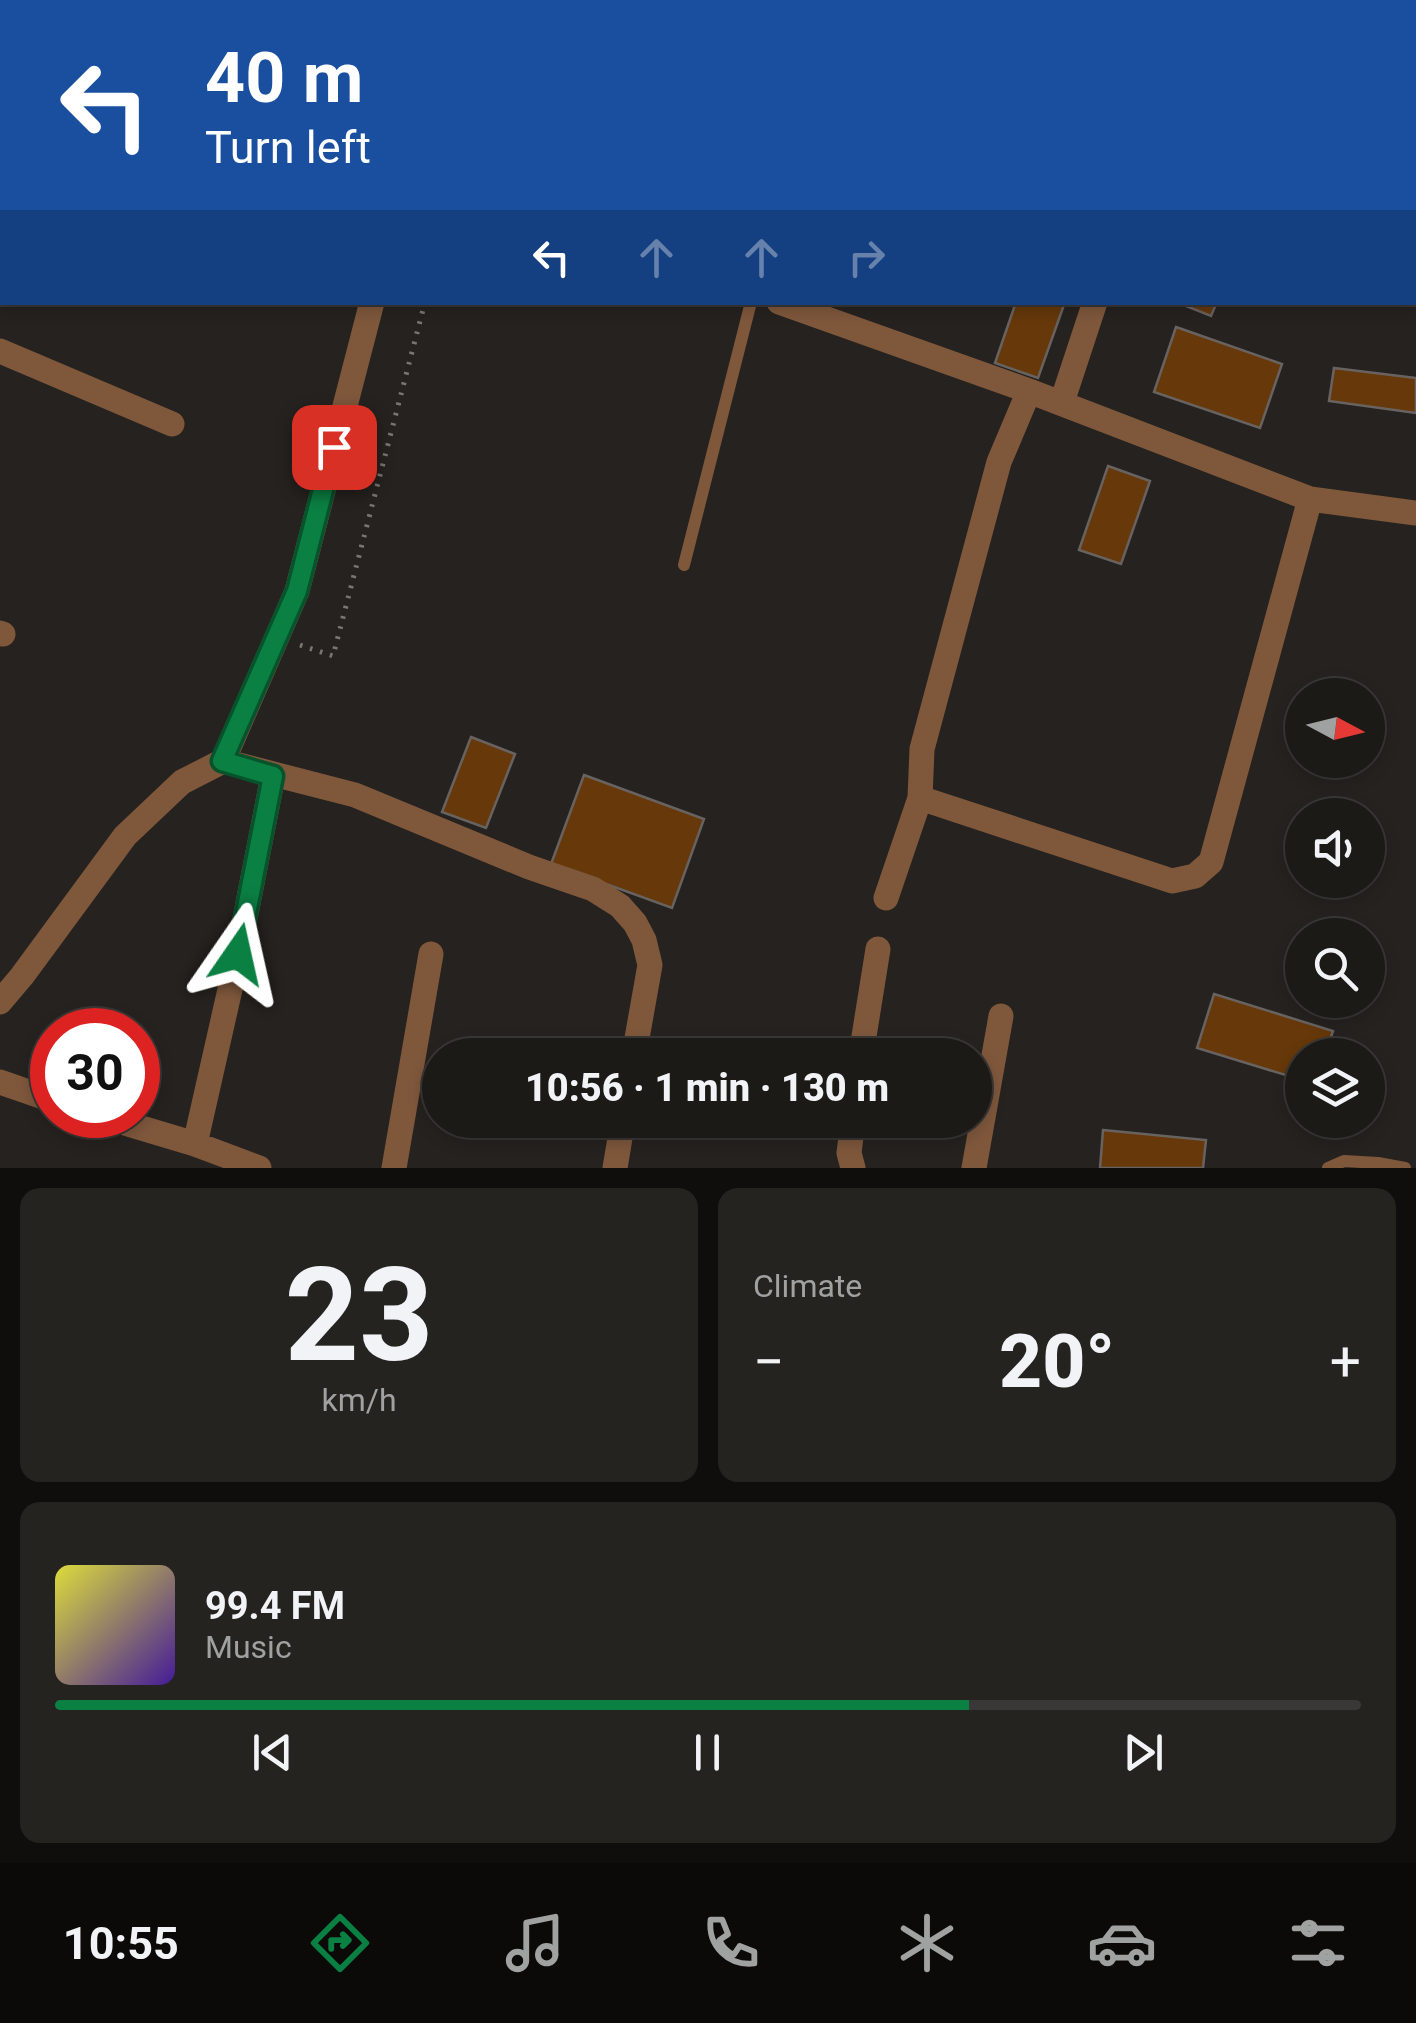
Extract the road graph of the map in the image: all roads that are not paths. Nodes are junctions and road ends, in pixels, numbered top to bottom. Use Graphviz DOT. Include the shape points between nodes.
graph roads {
  1 [pos="371,305"];
  2 [pos="750,305"];
  3 [pos="787,305"];
  4 [pos="1095,305"];
  5 [pos="0,351"];
  6 [pos="1030,391"];
  7 [pos="1062,402"];
  8 [pos="172,424"];
  9 [pos="1310,498"];
  10 [pos="1416,513"];
  11 [pos="684,564"];
  12 [pos="222,761"];
  13 [pos="273,776"];
  14 [pos="920,798"];
  15 [pos="886,898"];
  16 [pos="878,949"];
  17 [pos="432,954"];
  18 [pos="0,1002"];
  19 [pos="1001,1016"];
  20 [pos="637,1038"];
  21 [pos="864,1038"];
  22 [pos="0,1082"];
  23 [pos="30,1092"];
  24 [pos="160,1134"];
  25 [pos="620,1138"];
  26 [pos="851,1138"];
  27 [pos="195,1144"];
  28 [pos="259,1168"];
  29 [pos="394,1168"];
  30 [pos="615,1168"];
  31 [pos="853,1168"];
  32 [pos="974,1168"];
  33 [pos="1328,1168"];
  34 [pos="1405,1168"];
  1 -- 12 [label="street" via="297,591"];
  2 -- 11 [label="lane"];
  3 -- 6 [label="street"];
  4 -- 7 [label="street"];
  5 -- 8 [label="street"];
  6 -- 7 [label="street"];
  6 -- 14 [label="street" via="999,462 968,572 922,750"];
  7 -- 9 [label="street"];
  9 -- 10 [label="street"];
  9 -- 14 [label="street" via="1211,862 1194,876 1172,881"];
  12 -- 13 [label="street"];
  12 -- 18 [label="street" via="182,782 125,836"];
  13 -- 20 [label="street" via="354,796 593,888 620,906 644,940 650,965"];
  13 -- 27 [label="street"];
  14 -- 15 [label="street"];
  16 -- 21 [label="street"];
  17 -- 29 [label="street"];
  19 -- 32 [label="street"];
  22 -- 23 [label="street"];
  24 -- 27 [label="street"];
  25 -- 30 [label="street"];
  26 -- 31 [label="street"];
  27 -- 28 [label="street"];
  33 -- 34 [label="lane" via="1344,1161"];
}
